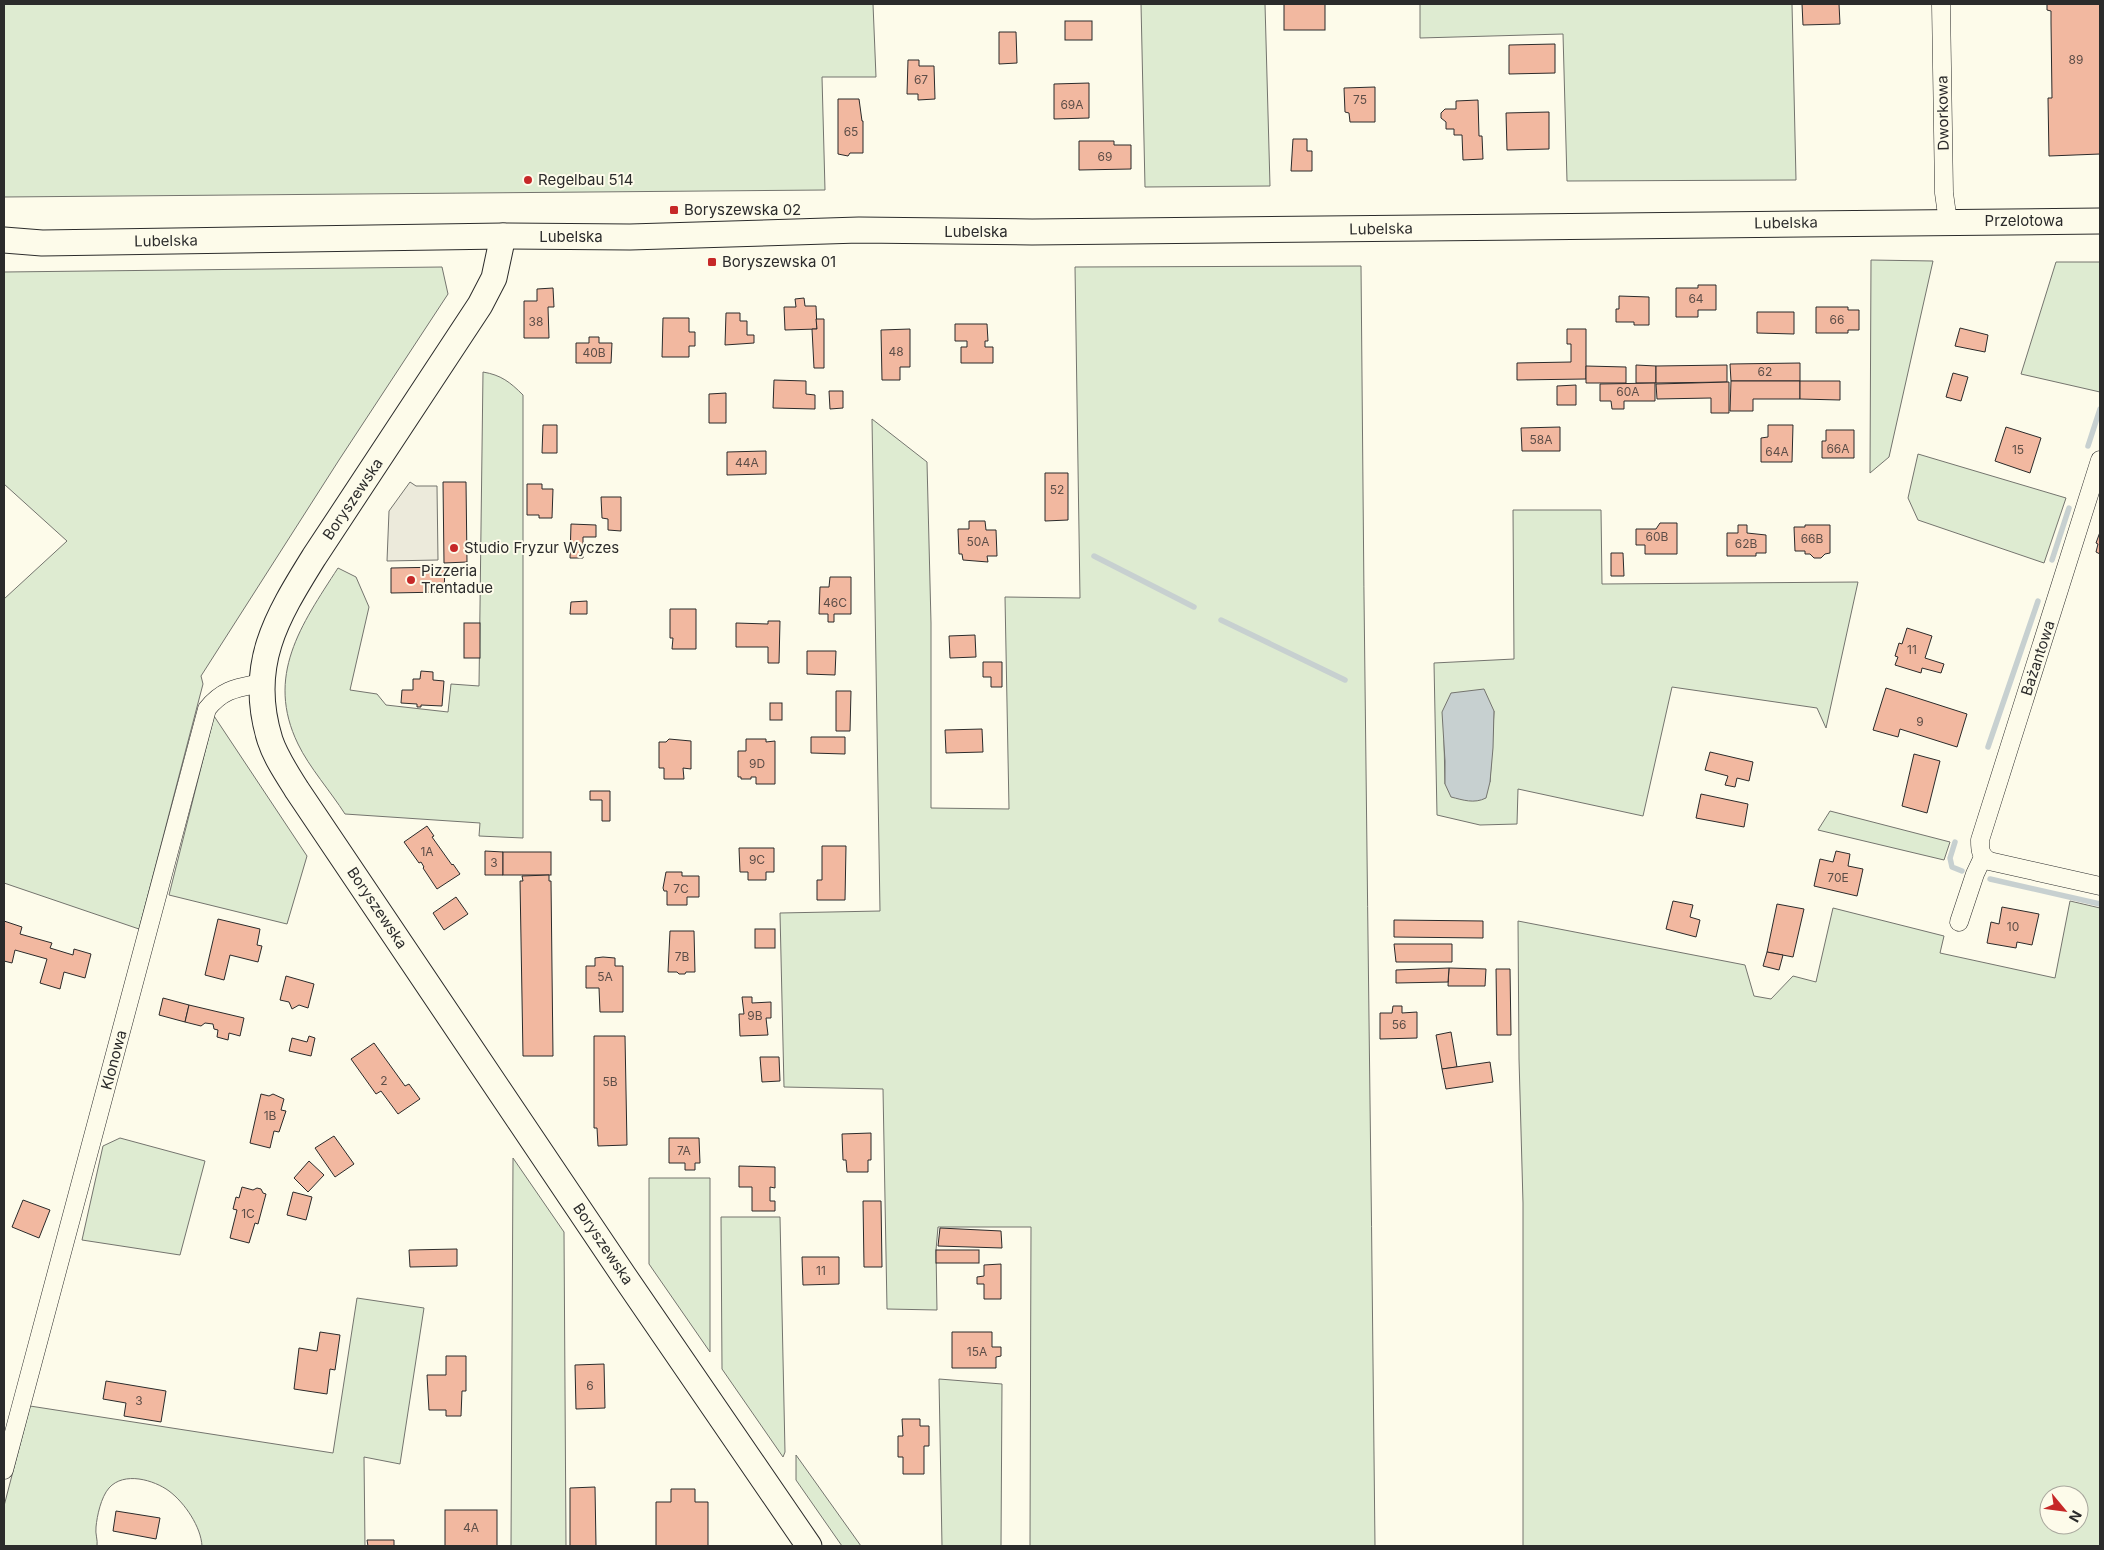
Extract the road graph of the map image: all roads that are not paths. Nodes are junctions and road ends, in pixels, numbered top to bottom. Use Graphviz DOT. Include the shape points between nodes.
graph roads {
  1 [pos="1941,4"];
  2 [pos="2100,221"];
  3 [pos="1948,222"];
  4 [pos="503,236"];
  5 [pos="4,240"];
  6 [pos="2100,460"];
  7 [pos="261,683"];
  8 [pos="1983,857"];
  9 [pos="2100,886"];
  10 [pos="1959,922"];
  11 [pos="4,1470"];
  12 [pos="809,1546"];
  1 -- 3 [label="street, Dworkowa" via="1944,193"];
  2 -- 3 [label="main road, Przelotowa"];
  3 -- 4 [label="main road, Lubelska" via="1042,232 859,230 630,237"];
  4 -- 5 [label="main road, Lubelska" via="42,243"];
  4 -- 7 [label="main road, Boryszewska" via="494,278 484,298 292,592 265,653"];
  6 -- 8 [label="street, Bażantowa" via="1980,840"];
  7 -- 11 [label="street, Klonowa" via="226,691 207,709"];
  7 -- 12 [label="main road, Boryszewska" via="270,741 292,782"];
  8 -- 9 [label="street"];
  8 -- 10 [label="street, Bażantowa"];
}
